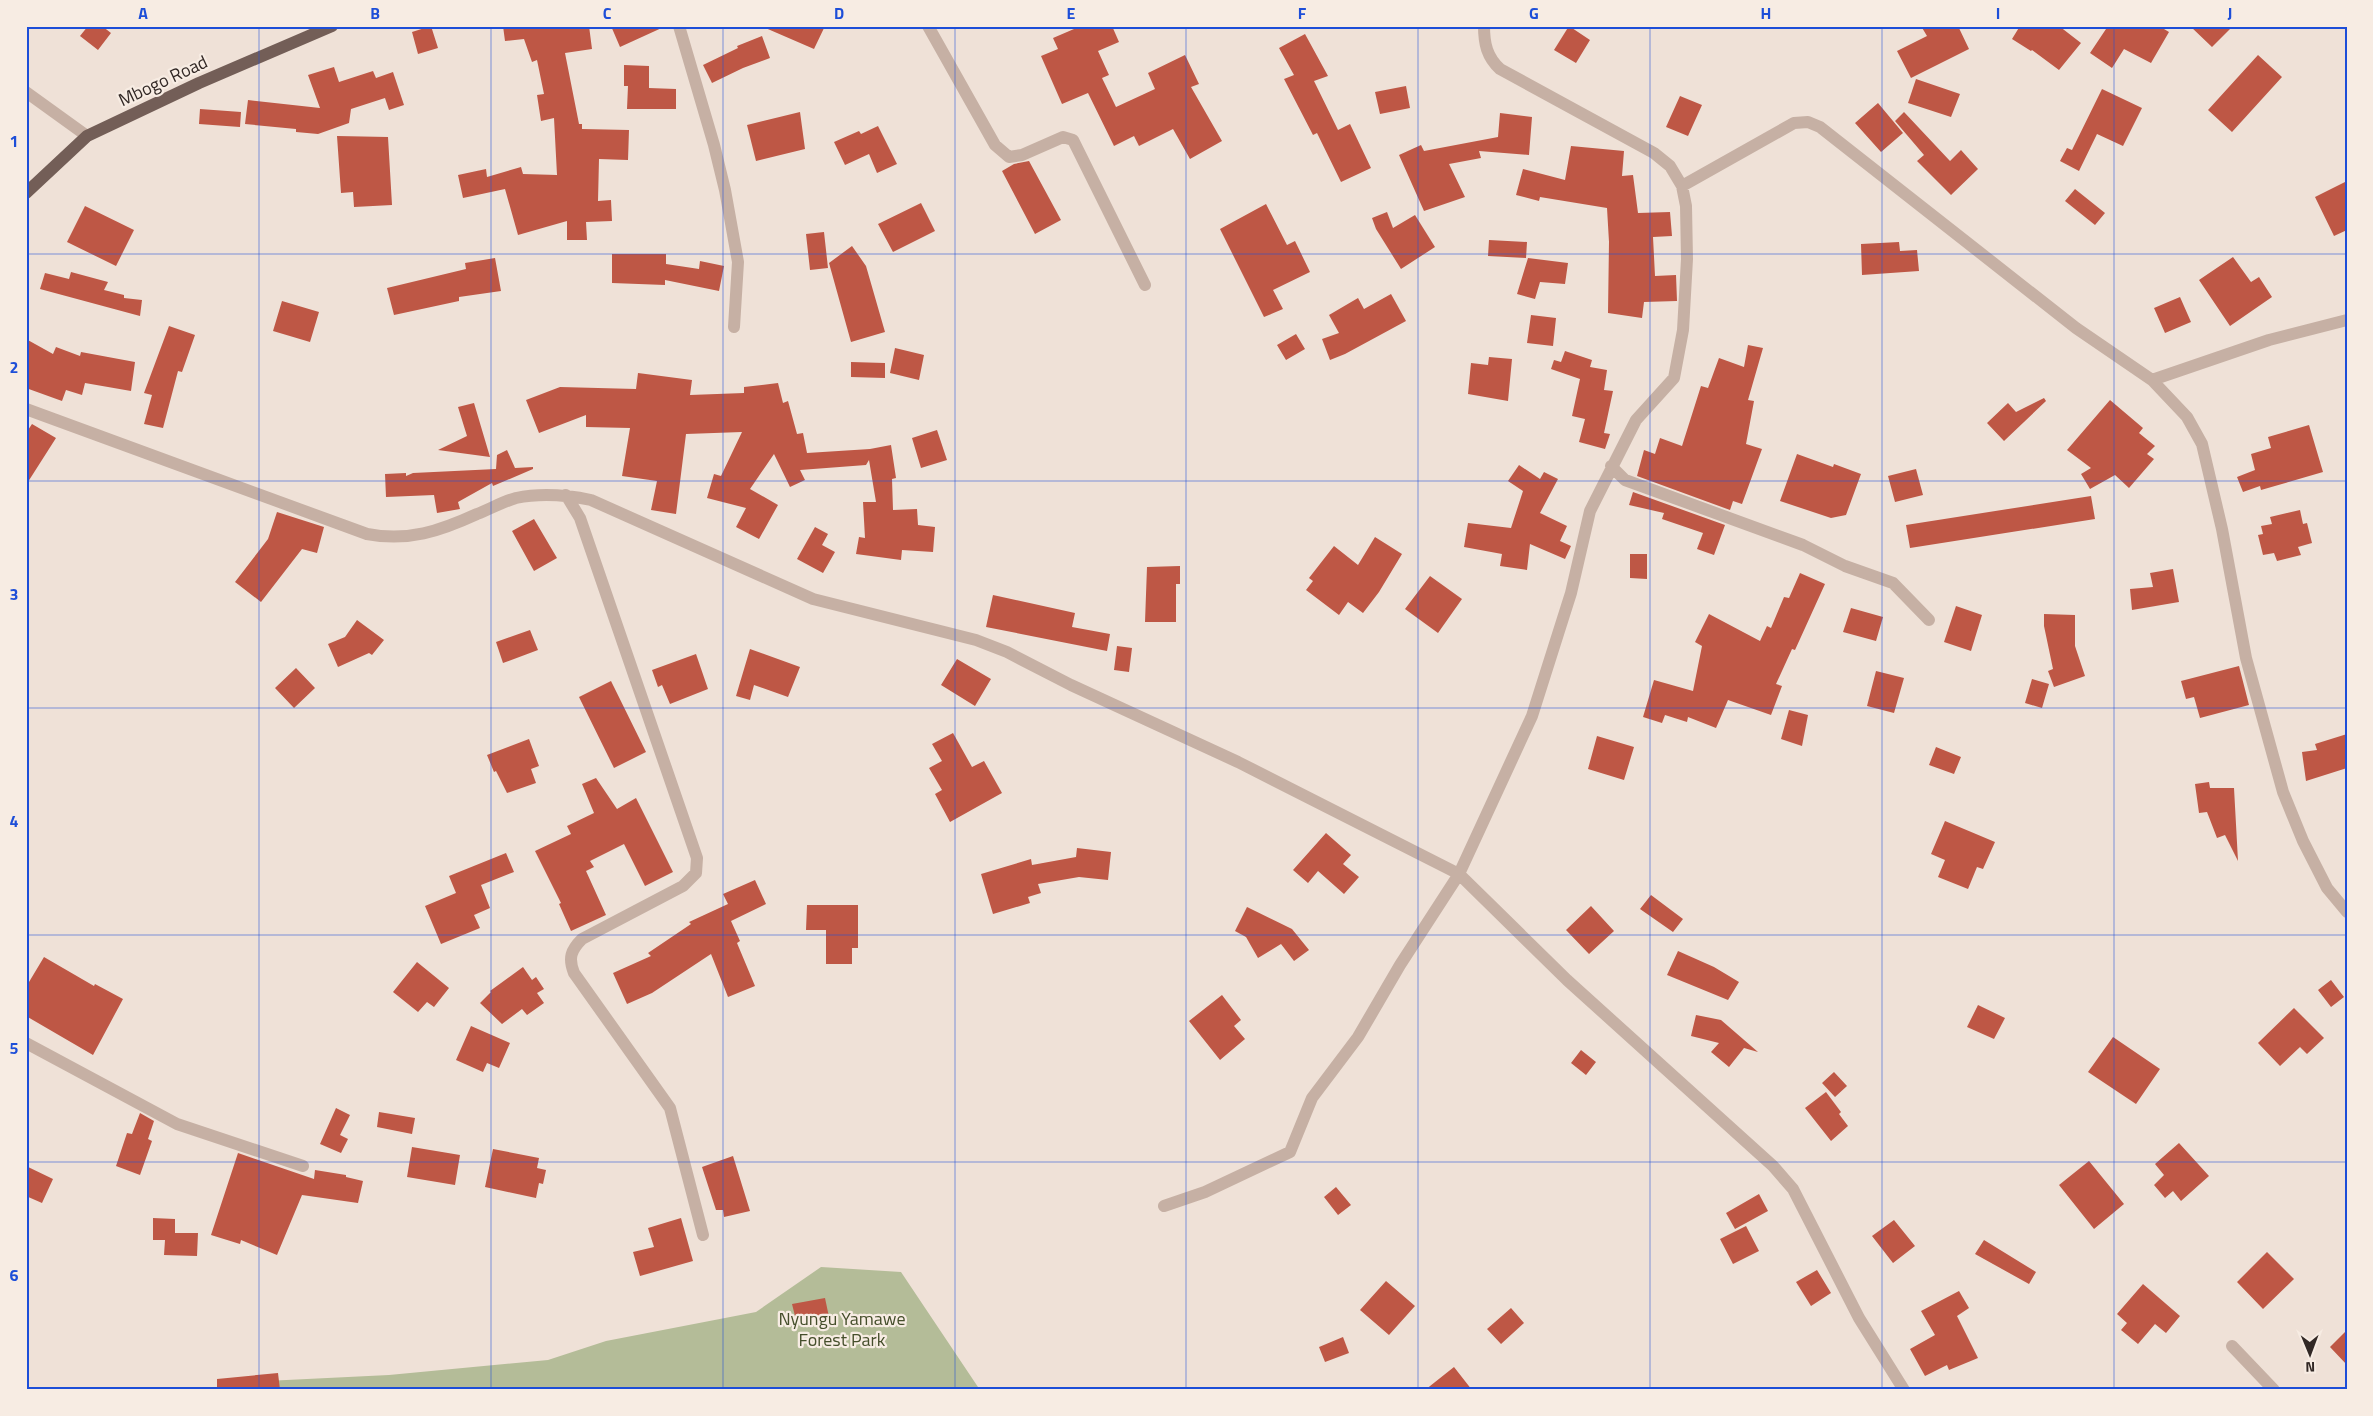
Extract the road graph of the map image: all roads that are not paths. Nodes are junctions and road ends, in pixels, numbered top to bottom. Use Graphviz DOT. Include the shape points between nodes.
graph roads {
  1 [pos="332,26"];
  2 [pos="679,26"];
  3 [pos="928,26"];
  4 [pos="1484,26"];
  5 [pos="26,92"];
  6 [pos="87,136"];
  7 [pos="1682,186"];
  8 [pos="26,193"];
  9 [pos="1145,285"];
  10 [pos="2347,320"];
  11 [pos="734,327"];
  12 [pos="2152,380"];
  13 [pos="26,409"];
  14 [pos="1611,466"];
  15 [pos="566,495"];
  16 [pos="1929,620"];
  17 [pos="1459,874"];
  18 [pos="2347,912"];
  19 [pos="26,1043"];
  20 [pos="302,1166"];
  21 [pos="1164,1206"];
  22 [pos="703,1235"];
  23 [pos="2232,1346"];
  24 [pos="1904,1390"];
  25 [pos="2274,1390"];
  1 -- 6 [label="main road, Mbogo Road" via="198,83"];
  2 -- 11 [label="street" via="727,199 738,262"];
  3 -- 9 [label="street" via="996,145 1010,157 1063,137 1073,140"];
  4 -- 7 [label="street" via="1488,53 1500,69 1654,153 1670,166"];
  5 -- 6 [label="street"];
  6 -- 8 [label="main road, Mbogo Road"];
  7 -- 12 [label="street" via="1794,123 1808,122 1820,127 2076,328"];
  7 -- 14 [label="street" via="1686,206 1686,278 1683,330 1676,371 1666,388 1636,420"];
  10 -- 12 [label="street" via="2269,340"];
  12 -- 18 [label="street" via="2187,417 2202,444 2246,658 2283,792 2327,888"];
  13 -- 15 [label="street" via="380,537 404,538 447,528 516,498"];
  14 -- 16 [label="street" via="1625,480 1803,545 1845,566 1893,583"];
  14 -- 17 [label="street" via="1590,511 1571,593 1532,716"];
  15 -- 17 [label="street" via="591,500 814,598 976,640 1007,652 1238,762"];
  15 -- 22 [label="street" via="580,518 697,858 696,873 683,886 582,939 572,949 570,961 574,973 670,1108"];
  17 -- 21 [label="street" via="1400,965 1358,1038 1312,1098 1290,1152 1205,1192"];
  17 -- 24 [label="street" via="1567,980 1648,1051 1788,1183 1860,1318"];
  19 -- 20 [label="street" via="177,1124"];
  23 -- 25 [label="street"];
}
